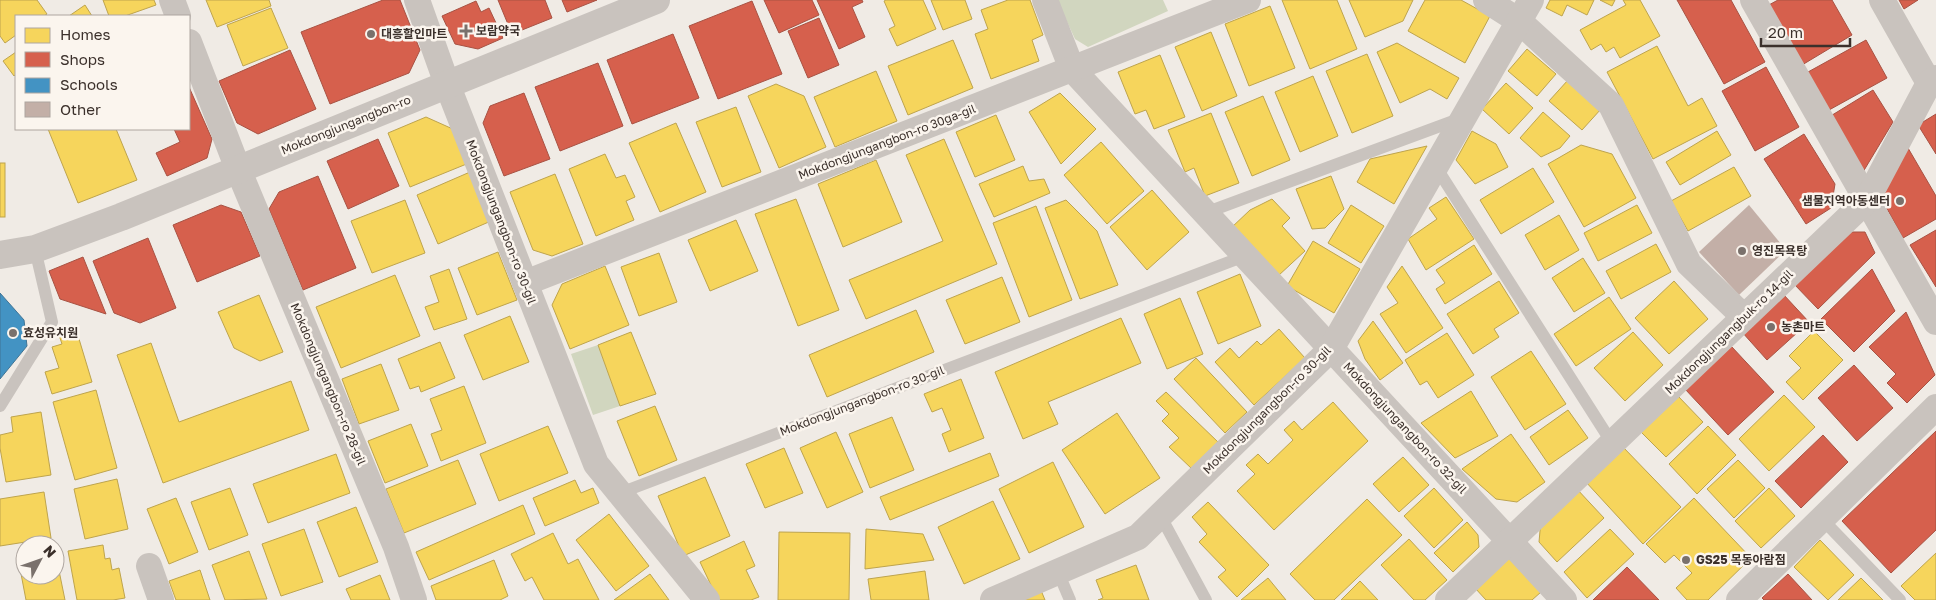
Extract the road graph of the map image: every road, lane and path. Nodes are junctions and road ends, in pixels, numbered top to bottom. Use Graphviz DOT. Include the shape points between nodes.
graph roads {
  1 [pos="172,0"];
  2 [pos="417,0"];
  3 [pos="656,0"];
  4 [pos="1045,0"];
  5 [pos="1248,0"];
  6 [pos="1486,0"];
  7 [pos="1753,0"];
  8 [pos="1882,0"];
  9 [pos="1525,10"];
  10 [pos="178,15"];
  11 [pos="190,45"];
  12 [pos="1072,69"];
  13 [pos="1932,81"];
  14 [pos="447,84"];
  15 [pos="1464,117"];
  16 [pos="1436,167"];
  17 [pos="238,169"];
  18 [pos="1867,200"];
  19 [pos="1205,213"];
  20 [pos="35,249"];
  21 [pos="0,255"];
  22 [pos="1245,256"];
  23 [pos="525,283"];
  24 [pos="1744,317"];
  25 [pos="1936,322"];
  26 [pos="1331,349"];
  27 [pos="0,406"];
  28 [pos="1936,407"];
  29 [pos="1612,443"];
  30 [pos="620,493"];
  31 [pos="1160,515"];
  32 [pos="1822,519"];
  33 [pos="1510,542"];
  34 [pos="149,566"];
  35 [pos="1058,572"];
  36 [pos="161,600"];
  37 [pos="414,600"];
  38 [pos="707,600"];
  39 [pos="992,600"];
  40 [pos="1070,600"];
  41 [pos="1206,600"];
  42 [pos="1448,600"];
  43 [pos="1564,600"];
  44 [pos="1739,600"];
  45 [pos="1900,600"];
  1 -- 10 [label="street"];
  2 -- 14 [label="street, Mokdongjungangbon-ro 30-gil"];
  3 -- 14 [label="street, Mokdongjungangbon-ro"];
  4 -- 12 [label="street, Mokdongjungangbon-ro 32-gil"];
  5 -- 12 [label="street, Mokdongjungangbon-ro 30ga-gil"];
  6 -- 9 [label="street"];
  7 -- 18 [label="street"];
  8 -- 13 [label="street"];
  9 -- 15 [label="street, Mokdongjungangbon-ro 30-gil"];
  9 -- 24 [label="street" via="1612,104 1689,264"];
  11 -- 17 [label="street, Mokdongjungangbon-ro 28-gil"];
  12 -- 19 [label="street, Mokdongjungangbon-ro 32-gil"];
  12 -- 23 [label="street, Mokdongjungangbon-ro 30ga-gil"];
  13 -- 18 [label="street, Mokdongjungangbuk-ro 14-gil"];
  14 -- 17 [label="street, Mokdongjungangbon-ro"];
  14 -- 23 [label="street, Mokdongjungangbon-ro 30-gil"];
  15 -- 16 [label="street, Mokdongjungangbon-ro 30-gil"];
  15 -- 19 [label="lane"];
  16 -- 26 [label="street, Mokdongjungangbon-ro 30-gil"];
  16 -- 29 [label="lane"];
  17 -- 20 [label="street, Mokdongjungangbon-ro"];
  17 -- 37 [label="street, Mokdongjungangbon-ro 28-gil" via="392,538"];
  18 -- 24 [label="street, Mokdongjungangbuk-ro 14-gil"];
  18 -- 25 [label="street"];
  19 -- 22 [label="street, Mokdongjungangbon-ro 32-gil"];
  20 -- 21 [label="street, Mokdongjungangbon-ro"];
  20 -- 27 [label="lane" via="52,322"];
  22 -- 26 [label="street, Mokdongjungangbon-ro 32-gil"];
  22 -- 30 [label="lane, Mokdongjungangbon-ro 30-gil"];
  23 -- 30 [label="street, Mokdongjungangbon-ro 30-gil" via="596,464"];
  24 -- 29 [label="street, Mokdongjungangbuk-ro 14-gil"];
  26 -- 31 [label="street, Mokdongjungangbon-ro 30-gil"];
  26 -- 33 [label="street, Mokdongjungangbon-ro 32-gil"];
  28 -- 32 [label="street"];
  29 -- 33 [label="street, Mokdongjungangbuk-ro 14-gil"];
  30 -- 38 [label="street, Mokdongjungangbon-ro 30-gil"];
  31 -- 35 [label="street, Mokdongjungangbon-ro 30-gil" via="1138,537"];
  31 -- 41 [label="lane"];
  32 -- 44 [label="street"];
  32 -- 45 [label="lane"];
  33 -- 42 [label="street, Mokdongjungangbuk-ro 14-gil"];
  33 -- 43 [label="street, Mokdongjungangbon-ro 32-gil"];
  34 -- 36 [label="street"];
  35 -- 39 [label="street, Mokdongjungangbon-ro 30-gil"];
  35 -- 40 [label="lane"];
}
